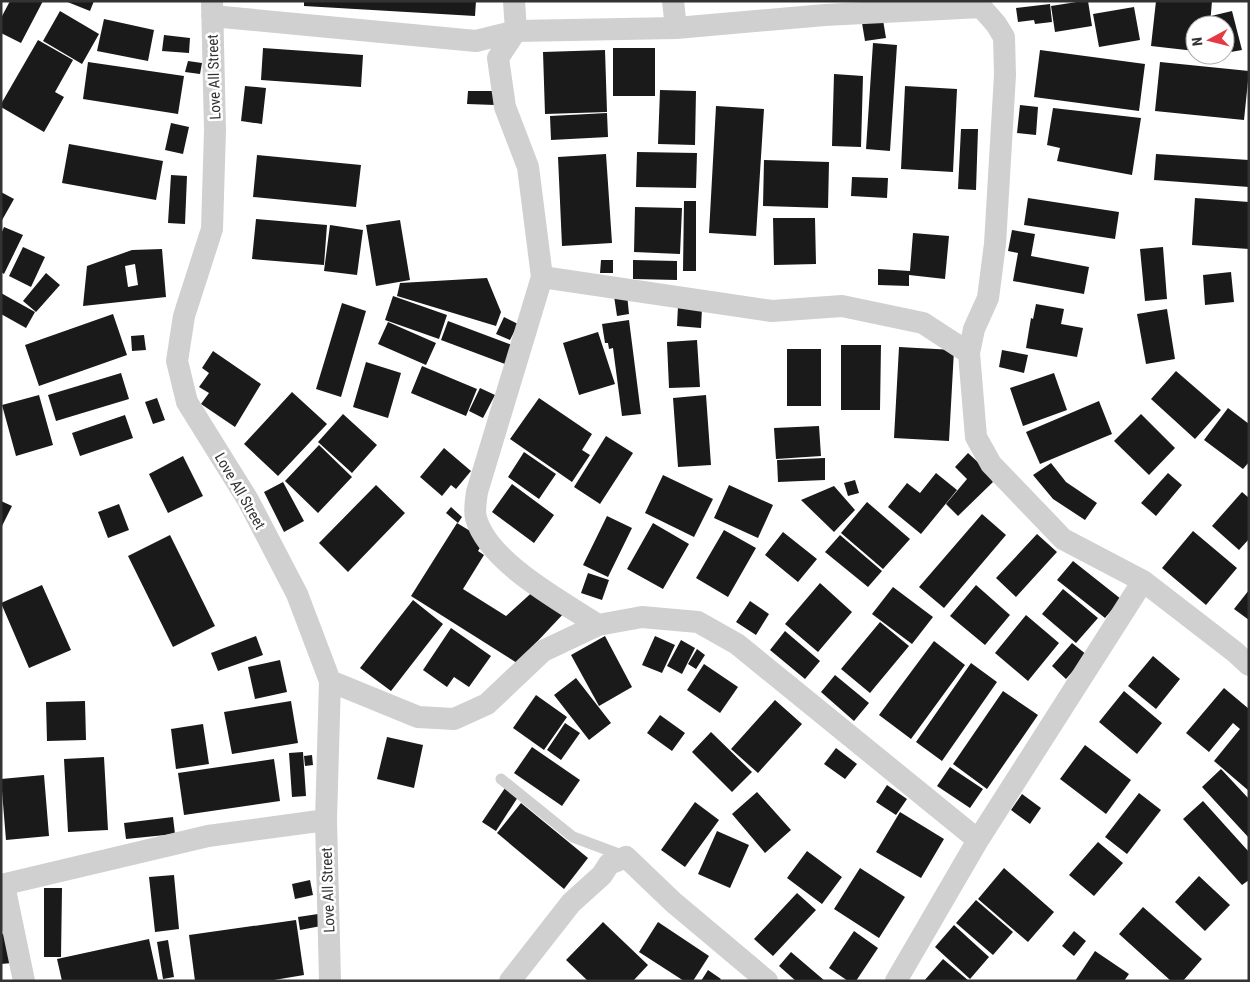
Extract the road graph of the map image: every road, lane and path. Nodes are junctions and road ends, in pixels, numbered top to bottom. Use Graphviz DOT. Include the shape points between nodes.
graph roads {
  1 [pos="514,1"];
  2 [pos="673,1"];
  3 [pos="212,9"];
  4 [pos="676,28"];
  5 [pos="516,31"];
  6 [pos="542,277"];
  7 [pos="969,352"];
  8 [pos="1143,580"];
  9 [pos="598,625"];
  10 [pos="1249,665"];
  11 [pos="330,681"];
  12 [pos="501,779"];
  13 [pos="326,820"];
  14 [pos="978,840"];
  15 [pos="626,857"];
  16 [pos="2,885"];
  17 [pos="24,981"];
  18 [pos="330,981"];
  19 [pos="510,981"];
  20 [pos="767,981"];
  21 [pos="896,981"];
  1 -- 5 [label="street"];
  2 -- 4 [label="street"];
  3 -- 5 [label="street" via="476,41"];
  3 -- 11 [label="street, Love All Street" via="215,130 212,229 184,316 176,361 187,402 248,500 297,594"];
  4 -- 5 [label="street"];
  4 -- 7 [label="street" via="980,7 996,24 1004,38 1005,75 994,253 988,298 974,329"];
  5 -- 6 [label="street" via="498,58 505,107 528,167"];
  6 -- 7 [label="street" via="772,311 842,306 923,323"];
  6 -- 9 [label="street" via="477,492 476,518 488,543 513,568"];
  7 -- 8 [label="street" via="976,437 991,464 1063,539"];
  8 -- 10 [label="street"];
  8 -- 14 [label="street"];
  9 -- 11 [label="street" via="543,651 487,704 454,719 418,717"];
  9 -- 14 [label="street" via="642,617 698,622 737,644"];
  11 -- 13 [label="street, Love All Street"];
  12 -- 15 [label="lane" via="573,837"];
  13 -- 16 [label="street" via="208,836"];
  13 -- 18 [label="street, Love All Street"];
  14 -- 21 [label="street"];
  15 -- 19 [label="street" via="609,864 602,875 571,903"];
  15 -- 20 [label="street" via="673,902"];
  16 -- 17 [label="street"];
}
